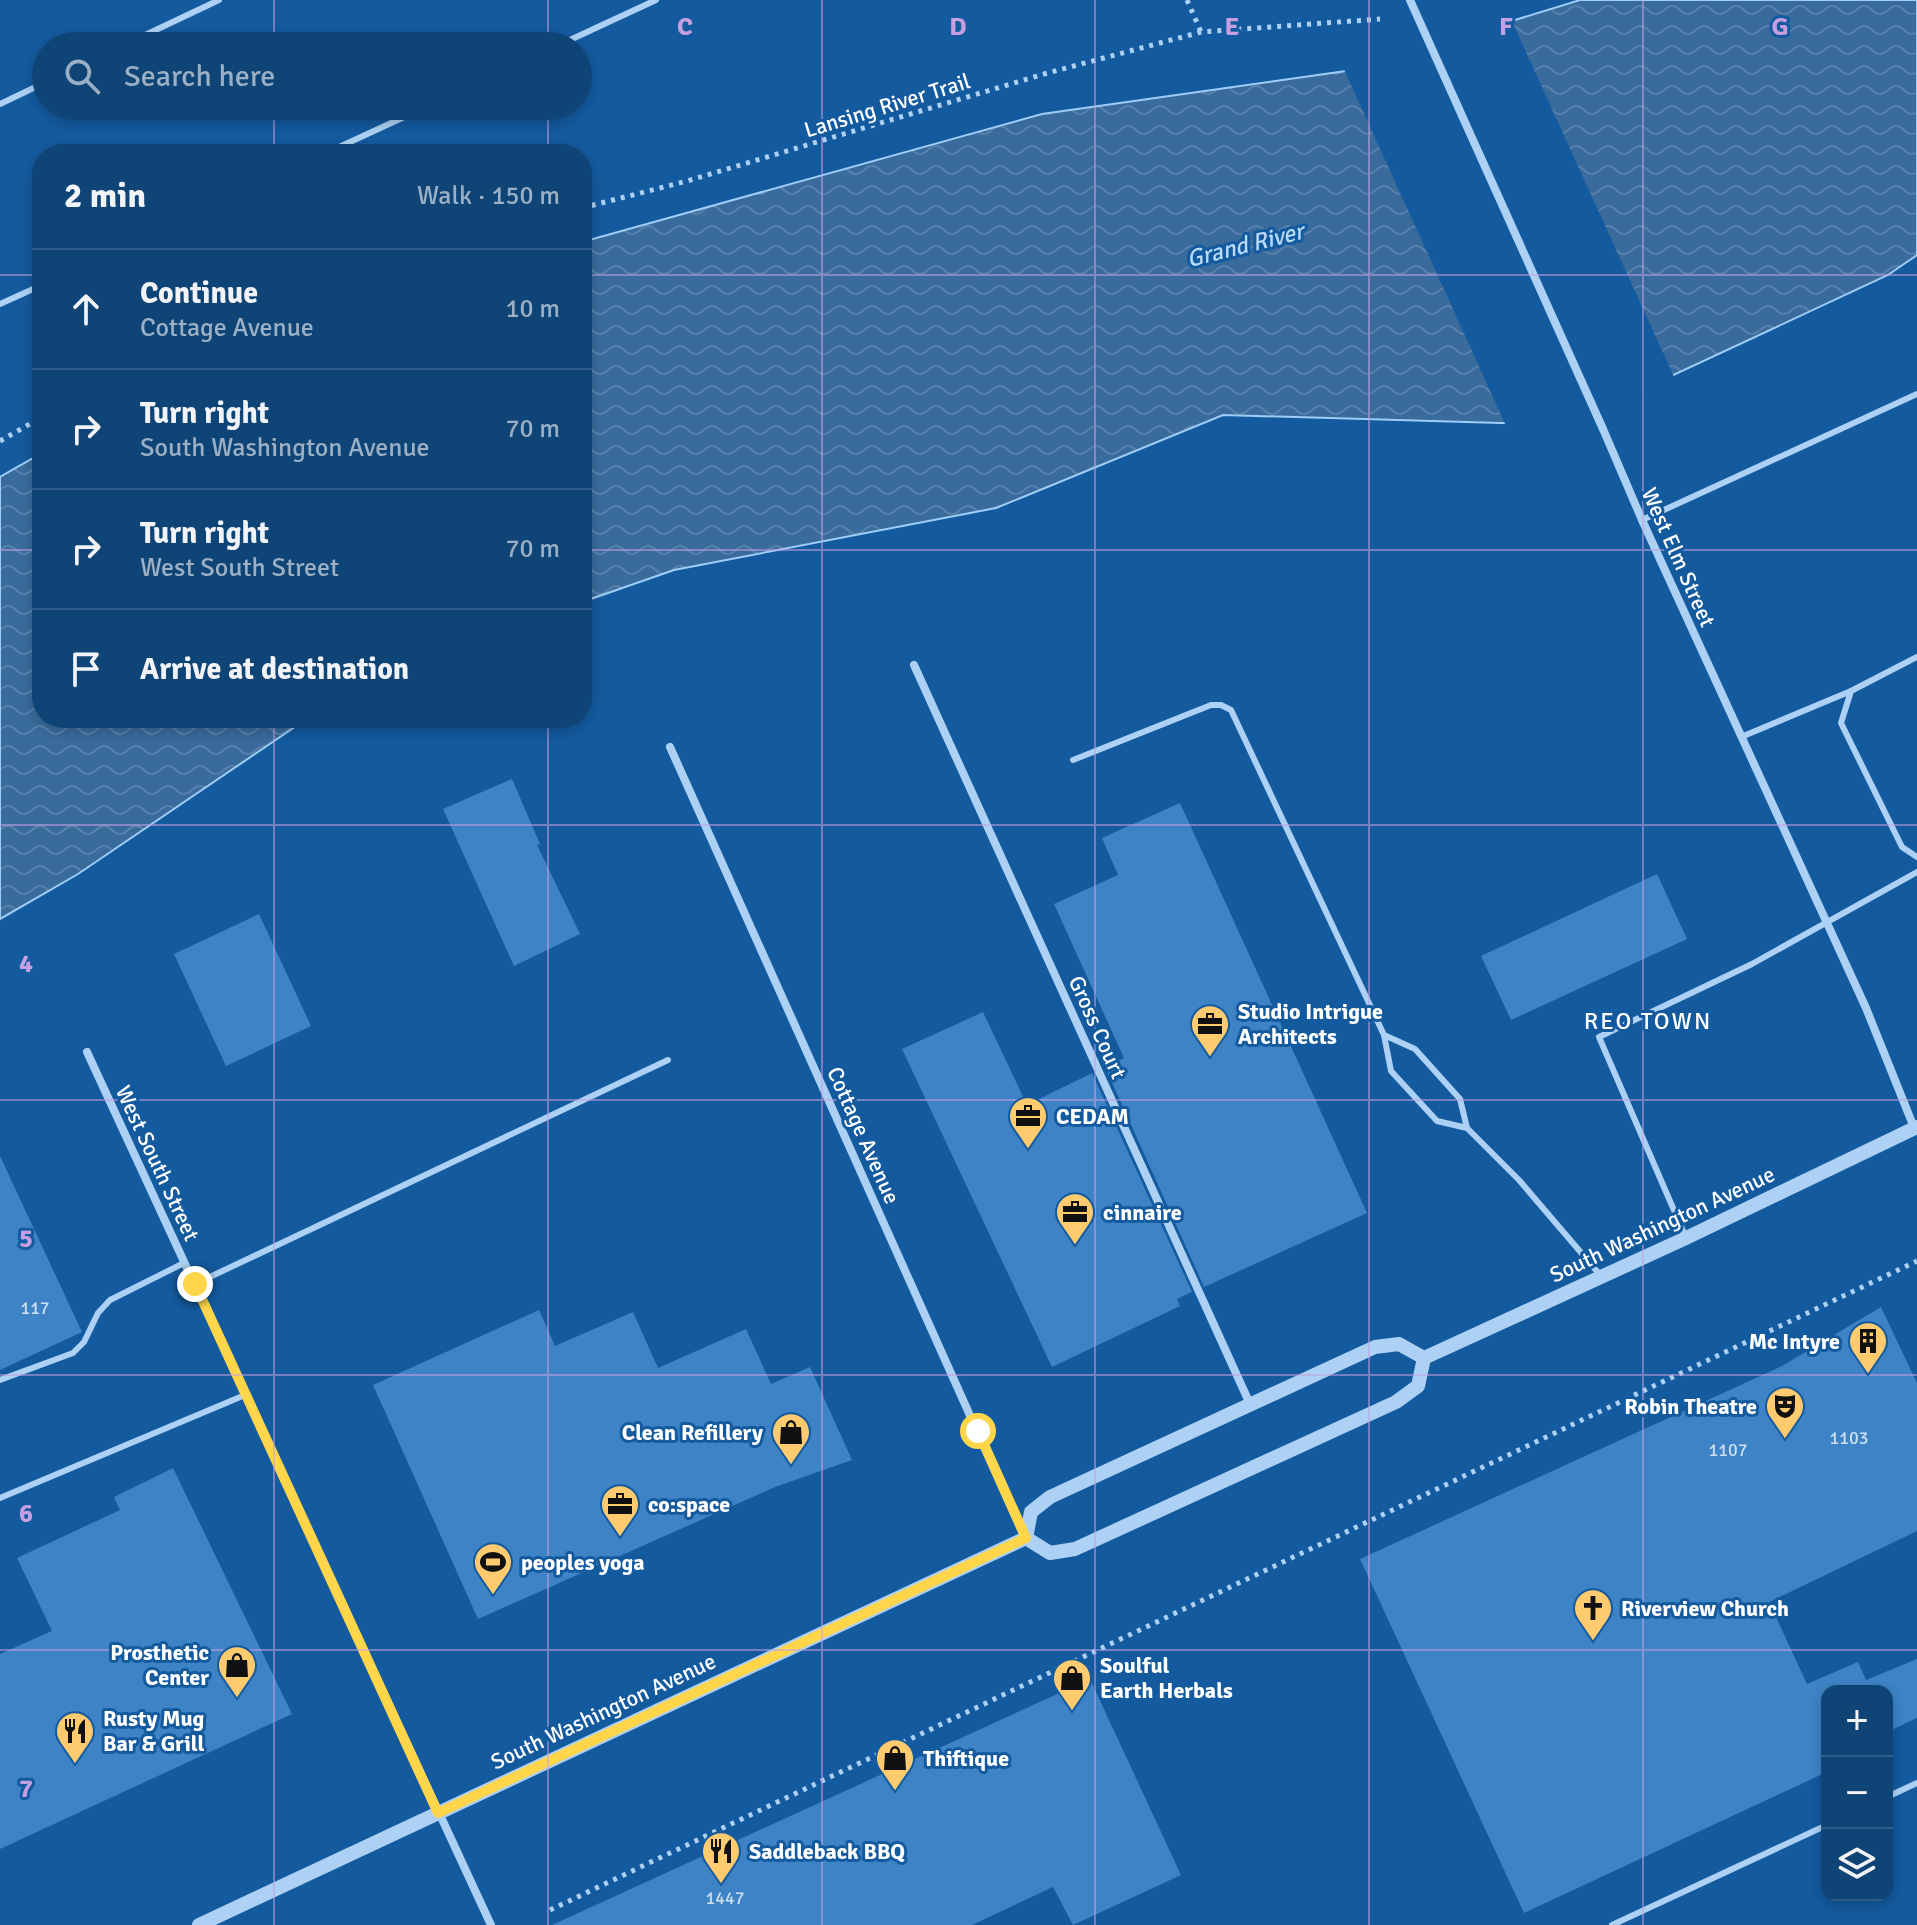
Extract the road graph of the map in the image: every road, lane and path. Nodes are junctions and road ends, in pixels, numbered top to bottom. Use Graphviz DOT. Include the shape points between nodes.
graph roads {
  1 [pos="219,0"];
  2 [pos="656,0"];
  3 [pos="1187,0"];
  4 [pos="1410,0"];
  5 [pos="1391,19"];
  6 [pos="152,32"];
  7 [pos="587,32"];
  8 [pos="1201,32"];
  9 [pos="32,89"];
  10 [pos="0,104"];
  11 [pos="398,120"];
  12 [pos="346,144"];
  13 [pos="592,205"];
  14 [pos="32,290"];
  15 [pos="0,304"];
  16 [pos="1917,394"];
  17 [pos="32,423"];
  18 [pos="0,441"];
  19 [pos="1642,520"];
  20 [pos="1917,657"];
  21 [pos="914,665"];
  22 [pos="1851,691"];
  23 [pos="1741,737"];
  24 [pos="670,747"];
  25 [pos="1073,760"];
  26 [pos="1917,857"];
  27 [pos="1917,872"];
  28 [pos="1826,921"];
  29 [pos="1384,1035"];
  30 [pos="87,1052"];
  31 [pos="668,1060"];
  32 [pos="1467,1128"];
  33 [pos="1916,1130"];
  34 [pos="1686,1238"];
  35 [pos="1917,1261"];
  36 [pos="184,1263"];
  37 [pos="1601,1276"];
  38 [pos="195,1284"];
  39 [pos="1424,1358"];
  40 [pos="0,1380"];
  41 [pos="245,1395"];
  42 [pos="1250,1404"];
  43 [pos="0,1498"];
  44 [pos="1026,1538"];
  45 [pos="1917,1783"];
  46 [pos="1893,1794"];
  47 [pos="438,1813"];
  48 [pos="1821,1828"];
  49 [pos="550,1910"];
  50 [pos="199,1925"];
  51 [pos="491,1925"];
  52 [pos="1612,1925"];
  1 -- 6 [label="lane"];
  2 -- 7 [label="lane"];
  3 -- 8 [label="path"];
  4 -- 19 [label="street, West Elm Street, bridge"];
  5 -- 8 [label="path, Lansing River Trail"];
  8 -- 13 [label="path, Lansing River Trail"];
  9 -- 10 [label="lane"];
  11 -- 12 [label="lane"];
  14 -- 15 [label="lane"];
  16 -- 19 [label="lane"];
  17 -- 18 [label="path"];
  19 -- 23 [label="street, West Elm Street"];
  20 -- 22 [label="lane"];
  21 -- 42 [label="street, Gross Court"];
  22 -- 23 [label="lane"];
  22 -- 26 [label="lane" via="1841,723 1902,847"];
  23 -- 28 [label="street, West Elm Street"];
  24 -- 44 [label="street, Cottage Avenue"];
  25 -- 29 [label="lane" via="1211,705 1231,710"];
  27 -- 28 [label="lane"];
  28 -- 33 [label="street, West Elm Street"];
  28 -- 34 [label="lane" via="1752,964 1599,1037"];
  29 -- 32 [label="lane" via="1415,1049 1460,1099"];
  29 -- 32 [label="lane" via="1391,1071 1437,1121"];
  30 -- 36 [label="street, West South Street"];
  31 -- 38 [label="lane"];
  32 -- 37 [label="lane"];
  33 -- 34 [label="street, South Washington Avenue"];
  34 -- 37 [label="street, South Washington Avenue"];
  35 -- 49 [label="path"];
  36 -- 38 [label="street, West South Street"];
  36 -- 40 [label="lane" via="110,1300 73,1353"];
  37 -- 39 [label="street, South Washington Avenue"];
  38 -- 41 [label="street, West South Street"];
  39 -- 42 [label="street" via="1399,1344 1375,1347"];
  39 -- 44 [label="street" via="1418,1386 1396,1402 1089,1543 1050,1553"];
  41 -- 43 [label="lane"];
  41 -- 47 [label="street, West South Street"];
  42 -- 44 [label="street" via="1050,1497 1031,1512"];
  44 -- 47 [label="street, South Washington Avenue"];
  45 -- 46 [label="lane"];
  47 -- 50 [label="street, South Washington Avenue"];
  47 -- 51 [label="street, West South Street"];
  48 -- 52 [label="lane"];
}
